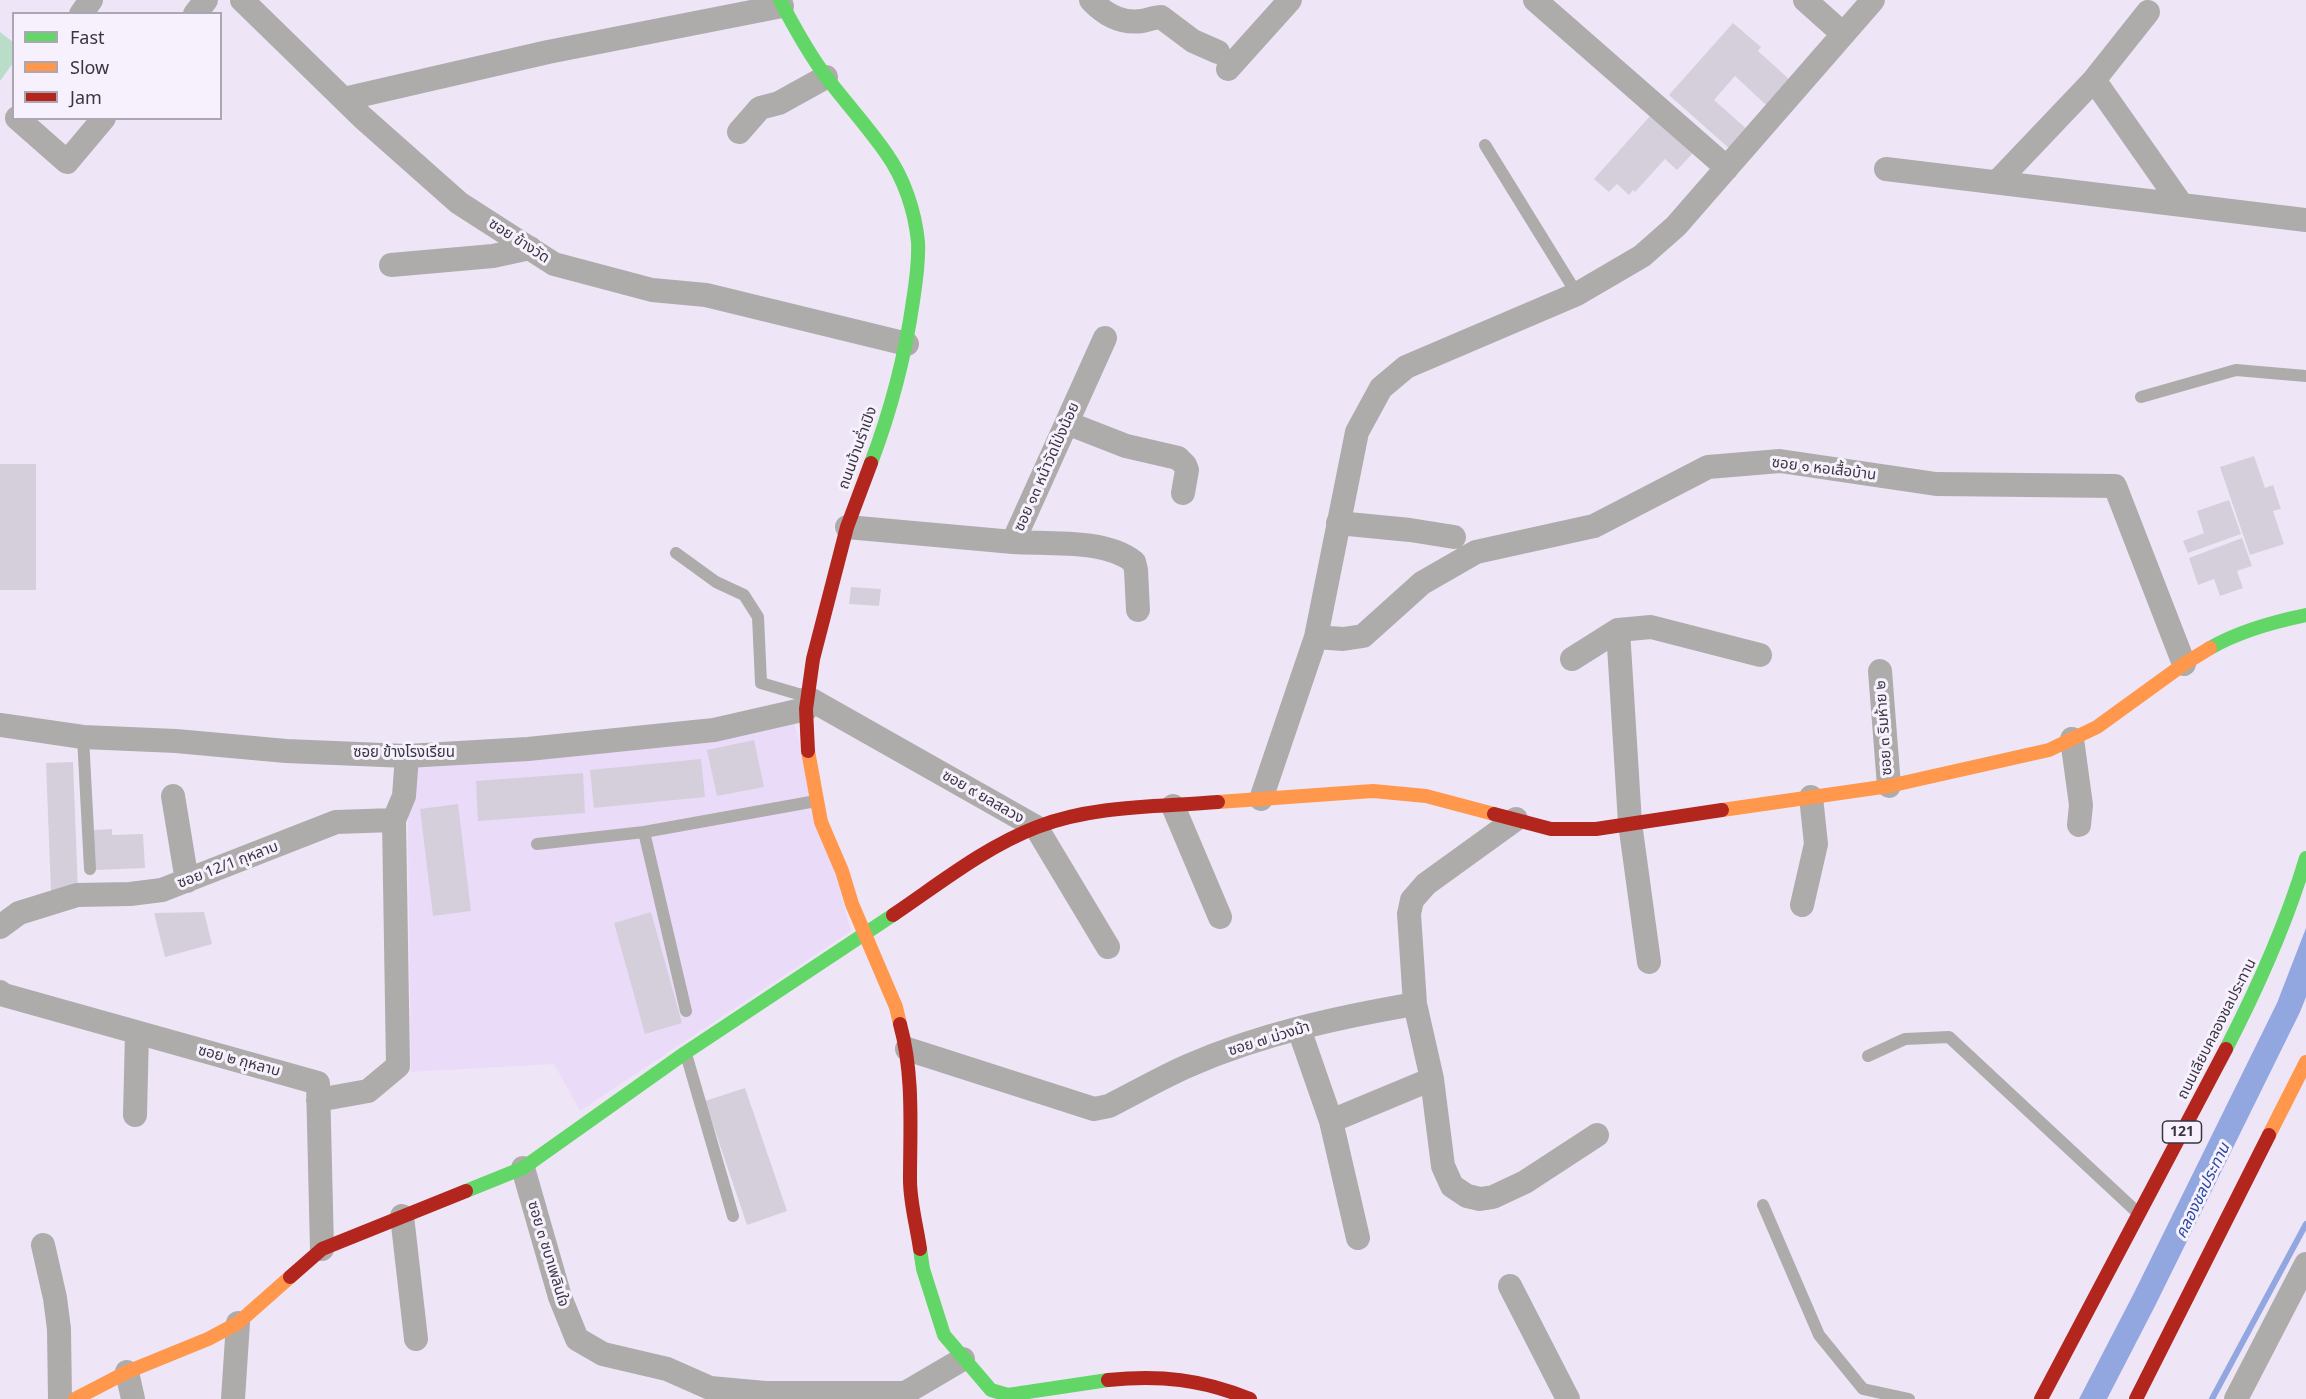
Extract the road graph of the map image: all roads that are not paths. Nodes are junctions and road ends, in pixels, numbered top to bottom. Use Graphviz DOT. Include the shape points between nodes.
graph roads {
  1 [pos="206,0"];
  2 [pos="242,0"];
  3 [pos="1090,0"];
  4 [pos="1290,0"];
  5 [pos="1535,0"];
  6 [pos="1805,0"];
  7 [pos="1873,0"];
  8 [pos="781,3"];
  9 [pos="197,12"];
  10 [pos="2148,12"];
  11 [pos="1842,33"];
  12 [pos="826,77"];
  13 [pos="2094,80"];
  14 [pos="344,99"];
  15 [pos="18,120"];
  16 [pos="102,120"];
  17 [pos="739,132"];
  18 [pos="1485,145"];
  19 [pos="1727,168"];
  20 [pos="1886,169"];
  21 [pos="1997,182"];
  22 [pos="2181,204"];
  23 [pos="2306,220"];
  24 [pos="530,248"];
  25 [pos="391,265"];
  26 [pos="1577,294"];
  27 [pos="1105,338"];
  28 [pos="907,344"];
  29 [pos="2306,376"];
  30 [pos="2141,397"];
  31 [pos="1067,423"];
  32 [pos="1183,493"];
  33 [pos="1338,524"];
  34 [pos="847,527"];
  35 [pos="1454,537"];
  36 [pos="1013,542"];
  37 [pos="676,553"];
  38 [pos="1138,610"];
  39 [pos="2306,615"];
  40 [pos="1618,630"];
  41 [pos="1316,637"];
  42 [pos="1760,655"];
  43 [pos="1572,658"];
  44 [pos="2184,664"];
  45 [pos="1880,671"];
  46 [pos="807,703"];
  47 [pos="0,725"];
  48 [pos="54,733"];
  49 [pos="82,737"];
  50 [pos="0,738"];
  51 [pos="2072,739"];
  52 [pos="407,756"];
  53 [pos="1888,786"];
  54 [pos="173,796"];
  55 [pos="1810,797"];
  56 [pos="1261,799"];
  57 [pos="816,801"];
  58 [pos="1173,806"];
  59 [pos="394,819"];
  60 [pos="1516,819"];
  61 [pos="1630,823"];
  62 [pos="2079,825"];
  63 [pos="1036,826"];
  64 [pos="644,832"];
  65 [pos="537,844"];
  66 [pos="2306,858"];
  67 [pos="90,869"];
  68 [pos="187,881"];
  69 [pos="1802,905"];
  70 [pos="1220,917"];
  71 [pos="0,927"];
  72 [pos="866,934"];
  73 [pos="1108,947"];
  74 [pos="1649,962"];
  75 [pos="0,992"];
  76 [pos="1415,1004"];
  77 [pos="686,1011"];
  78 [pos="1299,1029"];
  79 [pos="137,1033"];
  80 [pos="907,1049"];
  81 [pos="686,1053"];
  82 [pos="1868,1056"];
  83 [pos="2306,1062"];
  84 [pos="1432,1079"];
  85 [pos="318,1101"];
  86 [pos="135,1115"];
  87 [pos="1331,1121"];
  88 [pos="1597,1135"];
  89 [pos="523,1168"];
  90 [pos="1763,1205"];
  91 [pos="2139,1214"];
  92 [pos="402,1216"];
  93 [pos="733,1216"];
  94 [pos="1358,1238"];
  95 [pos="43,1245"];
  96 [pos="322,1250"];
  97 [pos="2306,1264"];
  98 [pos="1510,1286"];
  99 [pos="238,1323"];
  100 [pos="416,1339"];
  101 [pos="963,1359"];
  102 [pos="127,1372"];
  103 [pos="929,1389"];
  104 [pos="1009,1397"];
  105 [pos="60,1399"];
  106 [pos="75,1399"];
  107 [pos="133,1399"];
  108 [pos="233,1399"];
  109 [pos="1250,1399"];
  110 [pos="1568,1399"];
  111 [pos="1909,1399"];
  112 [pos="2041,1399"];
  113 [pos="2136,1399"];
  114 [pos="2236,1399"];
  1 -- 9 [label="street"];
  2 -- 14 [label="street, ซอย ข้างวัด"];
  3 -- 4 [label="street" via="1114,19 1144,21 1161,16 1223,60"];
  5 -- 19 [label="street"];
  6 -- 11 [label="street"];
  7 -- 11 [label="street"];
  8 -- 12 [label="street, ถนนบ้านร่ำเปิง"];
  8 -- 14 [label="street"];
  10 -- 13 [label="street"];
  11 -- 19 [label="street"];
  12 -- 17 [label="street" via="779,103 760,108"];
  12 -- 28 [label="street, ถนนบ้านร่ำเปิง" via="887,154 912,208 918,243"];
  13 -- 21 [label="street"];
  13 -- 22 [label="street"];
  14 -- 24 [label="street, ซอย ข้างวัด" via="459,203"];
  15 -- 16 [label="street" via="67,162"];
  18 -- 26 [label="lane"];
  19 -- 26 [label="street" via="1676,226 1642,256"];
  20 -- 21 [label="street"];
  21 -- 22 [label="street"];
  22 -- 23 [label="street"];
  24 -- 25 [label="street" via="493,256"];
  24 -- 28 [label="street, ซอย ข้างวัด" via="554,264 652,290 706,295"];
  26 -- 33 [label="street" via="1406,367 1381,388 1357,432"];
  27 -- 31 [label="street, ซอย ๑๓ หน้าวัดโป่งน้อย"];
  28 -- 34 [label="street, ถนนบ้านร่ำเปิง" via="888,417"];
  29 -- 30 [label="lane" via="2236,370"];
  31 -- 32 [label="street" via="1126,446 1178,458 1187,470"];
  31 -- 36 [label="street, ซอย ๑๓ หน้าวัดโป่งน้อย"];
  33 -- 35 [label="street"];
  33 -- 41 [label="street"];
  34 -- 36 [label="street, ซอย ๑๓ หน้าวัดโป่งน้อย"];
  34 -- 46 [label="street, ถนนบ้านร่ำเปิง" via="813,659"];
  36 -- 38 [label="street" via="1085,545 1117,551 1134,562"];
  37 -- 46 [label="lane" via="716,582 744,595 758,617 761,682"];
  39 -- 44 [label="street" via="2227,638"];
  40 -- 42 [label="street" via="1651,627"];
  40 -- 43 [label="street"];
  40 -- 61 [label="street"];
  41 -- 44 [label="street, ซอย ๑ หอเสื้อบ้าน" via="1363,636 1422,583 1476,552 1594,526 1708,467 1780,461 1936,484 2115,486"];
  41 -- 56 [label="street"];
  44 -- 51 [label="street" via="2097,727"];
  45 -- 53 [label="street, ซอย ๓ ริมห้าย ๒"];
  46 -- 52 [label="street, ซอย ข้างโรงเรียน" via="714,730 528,749"];
  46 -- 57 [label="street, ถนนบ้านร่ำเปิง" via="807,754"];
  46 -- 63 [label="street, ซอย ๙ ยลสลวง"];
  47 -- 48 [label="street, ซอย ข้างโรงเรียน"];
  48 -- 49 [label="street, ซอย ข้างโรงเรียน"];
  48 -- 50 [label="street"];
  49 -- 52 [label="street, ซอย ข้างโรงเรียน"];
  49 -- 67 [label="lane"];
  51 -- 53 [label="street" via="2049,750"];
  51 -- 62 [label="street" via="2081,805"];
  52 -- 59 [label="street" via="404,796"];
  53 -- 55 [label="street"];
  54 -- 68 [label="street"];
  55 -- 61 [label="street"];
  55 -- 69 [label="street" via="1816,844"];
  56 -- 58 [label="street"];
  56 -- 60 [label="street" via="1373,791 1426,796"];
  57 -- 64 [label="lane"];
  57 -- 72 [label="street, ถนนบ้านร่ำเปิง"];
  58 -- 63 [label="street" via="1115,810"];
  58 -- 70 [label="street"];
  59 -- 68 [label="street, ซอย 12/1 กุหลาบ" via="336,822"];
  59 -- 85 [label="street" via="398,1066 368,1090"];
  60 -- 61 [label="street" via="1551,829 1596,829"];
  60 -- 76 [label="street" via="1426,884 1412,900 1409,914"];
  61 -- 74 [label="street"];
  63 -- 72 [label="street" via="987,852"];
  63 -- 73 [label="street, ซอย ๙ ยลสลวง"];
  64 -- 65 [label="lane"];
  64 -- 77 [label="lane"];
  66 -- 91 [label="street, ถนนเลียบคลองชลประทาน / 121" via="2271,960"];
  68 -- 71 [label="street, ซอย 12/1 กุหลาบ" via="162,890 77,895 19,913"];
  72 -- 80 [label="street, ถนนบ้านร่ำเปิง" via="896,1007"];
  72 -- 81 [label="street"];
  75 -- 79 [label="street, ซอย ๒ กุหลาบ"];
  76 -- 78 [label="street, ซอย ๗ ม่วงม้า"];
  76 -- 84 [label="street"];
  78 -- 80 [label="street, ซอย ๗ ม่วงม้า" via="1190,1065 1108,1106 1094,1108"];
  78 -- 87 [label="street"];
  79 -- 85 [label="street, ซอย ๒ กุหลาบ" via="318,1083"];
  79 -- 86 [label="street"];
  80 -- 101 [label="street, ถนนบ้านร่ำเปิง" via="912,1132 910,1183 923,1269 944,1335"];
  81 -- 89 [label="street"];
  81 -- 93 [label="lane"];
  82 -- 91 [label="lane" via="1905,1040 1949,1037"];
  83 -- 113 [label="street"];
  84 -- 87 [label="street"];
  84 -- 88 [label="street" via="1443,1166 1452,1186 1467,1196 1493,1197 1525,1182"];
  85 -- 96 [label="street, ซอย ๒ กุหลาบ"];
  87 -- 94 [label="street"];
  89 -- 92 [label="street"];
  89 -- 103 [label="street, ซอย ๓ ชบาเพลินใจ" via="560,1298 577,1339 603,1354 666,1369 710,1388 765,1393 905,1393"];
  90 -- 111 [label="lane" via="1819,1335 1863,1389"];
  91 -- 112 [label="street, ถนนเลียบคลองชลประทาน / 121"];
  92 -- 96 [label="street"];
  92 -- 100 [label="street"];
  95 -- 105 [label="street" via="59,1329"];
  96 -- 99 [label="street"];
  97 -- 114 [label="street"];
  98 -- 110 [label="street"];
  99 -- 102 [label="street"];
  99 -- 108 [label="street"];
  101 -- 103 [label="street"];
  101 -- 104 [label="street, ถนนบ้านร่ำเปิง" via="991,1390"];
  102 -- 106 [label="street"];
  102 -- 107 [label="street"];
  104 -- 109 [label="street" via="1139,1376 1166,1376 1216,1386"];
}
